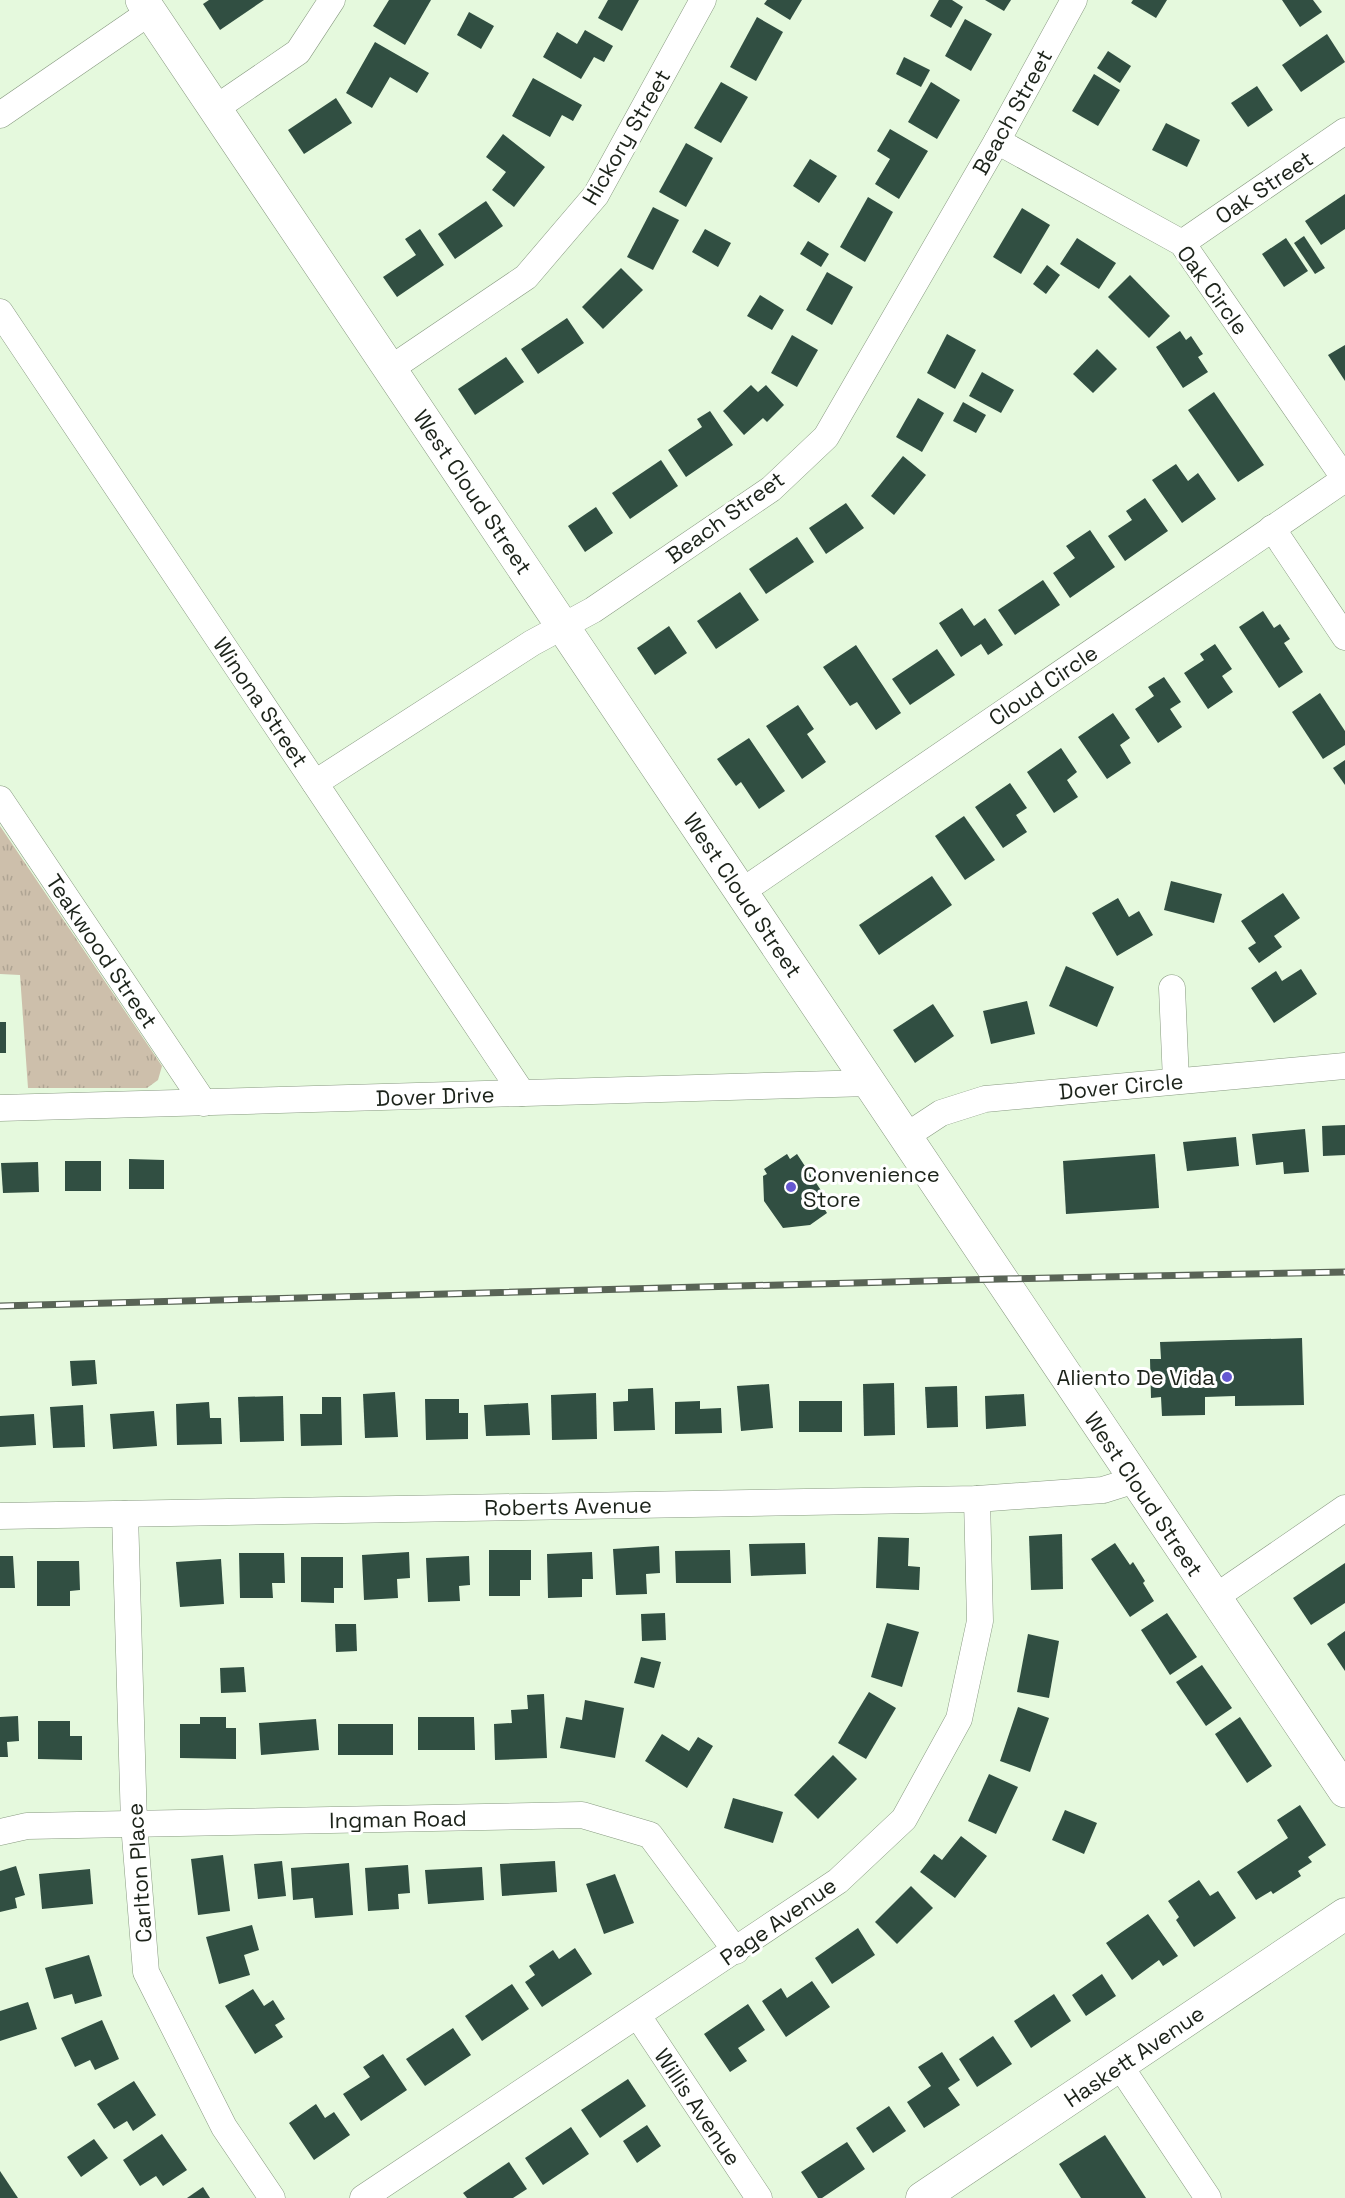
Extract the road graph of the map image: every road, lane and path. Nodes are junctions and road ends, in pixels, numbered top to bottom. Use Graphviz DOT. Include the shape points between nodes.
graph roads {
  1 [pos="332,0"];
  2 [pos="704,0"];
  3 [pos="1074,0"];
  4 [pos="146,6"];
  5 [pos="216,108"];
  6 [pos="0,115"];
  7 [pos="1345,131"];
  8 [pos="997,141"];
  9 [pos="1182,243"];
  10 [pos="0,312"];
  11 [pos="390,369"];
  12 [pos="1345,479"];
  13 [pos="1272,528"];
  14 [pos="563,627"];
  15 [pos="1345,637"];
  16 [pos="315,783"];
  17 [pos="0,799"];
  18 [pos="741,892"];
  19 [pos="1172,988"];
  20 [pos="1345,1066"];
  21 [pos="1176,1081"];
  22 [pos="870,1083"];
  23 [pos="522,1093"];
  24 [pos="204,1102"];
  25 [pos="0,1108"];
  26 [pos="906,1136"];
  27 [pos="1135,1480"];
  28 [pos="977,1499"];
  29 [pos="1345,1508"];
  30 [pos="125,1514"];
  31 [pos="0,1516"];
  32 [pos="1214,1598"];
  33 [pos="1345,1791"];
  34 [pos="134,1824"];
  35 [pos="0,1832"];
  36 [pos="1345,1914"];
  37 [pos="736,1951"];
  38 [pos="638,2016"];
  39 [pos="1120,2066"];
  40 [pos="272,2198"];
  41 [pos="363,2198"];
  42 [pos="759,2198"];
  43 [pos="922,2198"];
  44 [pos="1208,2198"];
  1 -- 5 [label="street" via="298,52"];
  2 -- 11 [label="street, Hickory Street" via="596,195 526,277"];
  3 -- 8 [label="street, Beach Street"];
  4 -- 5 [label="main road, West Cloud Street"];
  4 -- 6 [label="street"];
  5 -- 11 [label="main road, West Cloud Street"];
  7 -- 9 [label="street, Oak Street"];
  8 -- 9 [label="street, Oak Circle"];
  8 -- 14 [label="street, Beach Street" via="826,437 771,489"];
  9 -- 12 [label="street, Oak Circle"];
  10 -- 16 [label="street, Winona Street"];
  11 -- 14 [label="main road, West Cloud Street"];
  12 -- 13 [label="street, Cloud Circle"];
  13 -- 15 [label="street"];
  13 -- 18 [label="street, Cloud Circle"];
  14 -- 16 [label="street, Beach Street"];
  14 -- 18 [label="main road, West Cloud Street"];
  16 -- 23 [label="street, Winona Street"];
  17 -- 24 [label="street, Teakwood Street"];
  18 -- 22 [label="main road, West Cloud Street"];
  19 -- 21 [label="street"];
  20 -- 21 [label="street, Dover Circle"];
  21 -- 26 [label="street, Dover Circle" via="985,1099 941,1113"];
  22 -- 23 [label="street, Dover Drive"];
  22 -- 26 [label="main road, West Cloud Street"];
  23 -- 24 [label="street, Dover Drive"];
  24 -- 25 [label="street, Dover Drive"];
  26 -- 27 [label="main road, West Cloud Street"];
  27 -- 28 [label="street, Roberts Avenue" via="1103,1490"];
  27 -- 32 [label="main road, West Cloud Street"];
  28 -- 30 [label="street, Roberts Avenue"];
  28 -- 37 [label="street, Page Avenue" via="980,1621 959,1719 904,1819 838,1881"];
  29 -- 32 [label="street"];
  30 -- 31 [label="street, Roberts Avenue"];
  30 -- 34 [label="street, Carlton Place"];
  32 -- 33 [label="main road, West Cloud Street"];
  34 -- 35 [label="street, Ingman Road" via="27,1826"];
  34 -- 37 [label="street, Ingman Road" via="582,1815 650,1835"];
  34 -- 40 [label="street, Carlton Place" via="146,1972 224,2127"];
  36 -- 39 [label="street, Haskett Avenue"];
  37 -- 38 [label="street, Page Avenue"];
  38 -- 41 [label="street, Page Avenue"];
  38 -- 42 [label="street, Willis Avenue"];
  39 -- 43 [label="street, Haskett Avenue"];
  39 -- 44 [label="street"];
}
